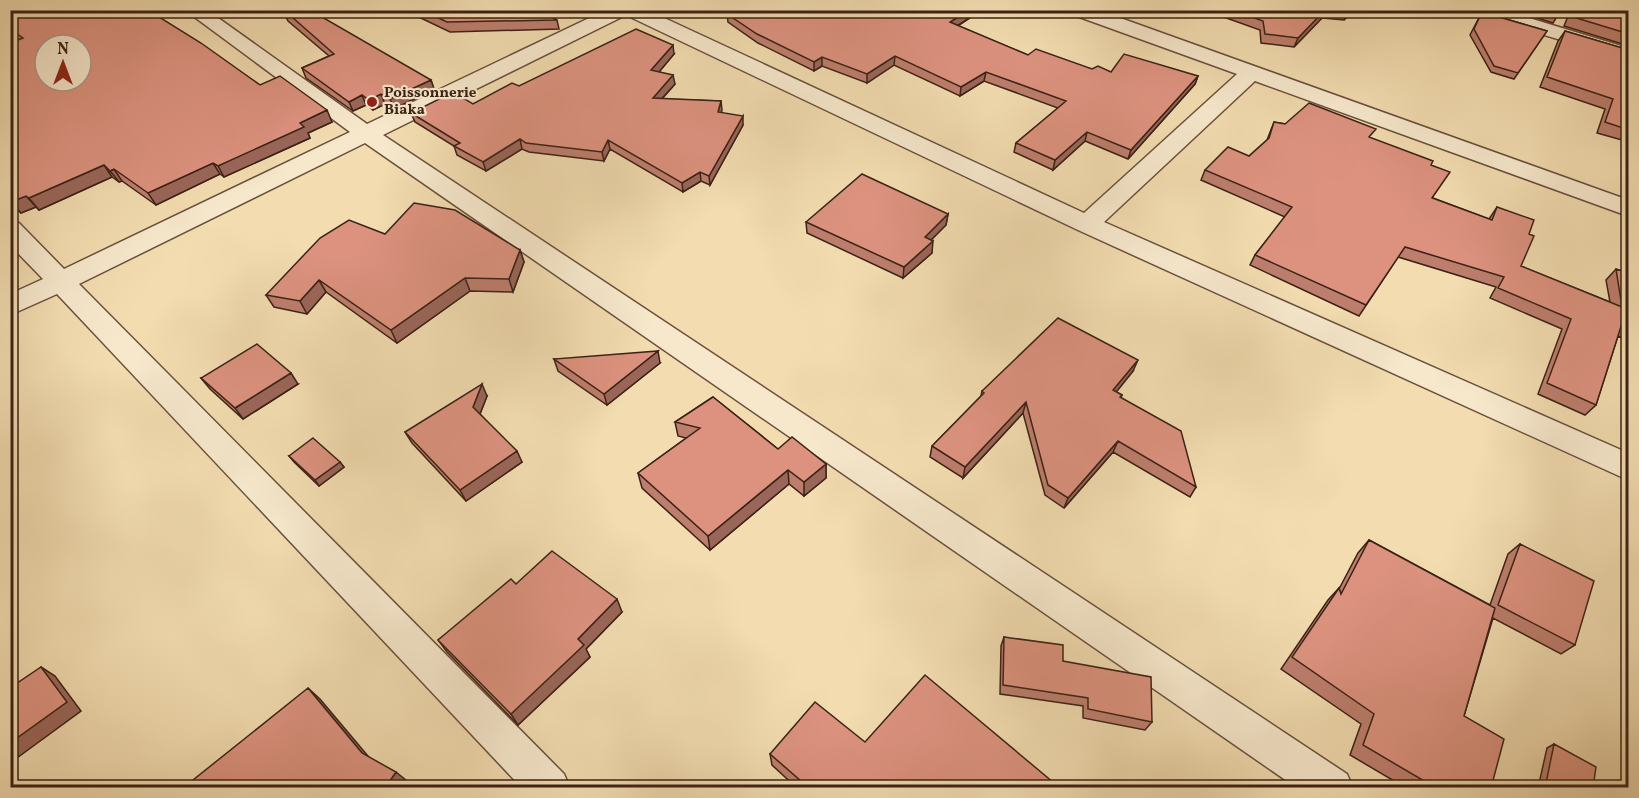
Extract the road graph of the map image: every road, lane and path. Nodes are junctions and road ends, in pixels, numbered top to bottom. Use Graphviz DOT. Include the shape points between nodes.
graph roads {
  1 [pos="194,10"];
  2 [pos="621,10"];
  3 [pos="630,10"];
  4 [pos="1078,10"];
  5 [pos="1481,10"];
  6 [pos="1629,54"];
  7 [pos="1252,72"];
  8 [pos="368,135"];
  9 [pos="1629,208"];
  10 [pos="1087,224"];
  11 [pos="10,229"];
  12 [pos="62,281"];
  13 [pos="10,306"];
  14 [pos="1629,467"];
  15 [pos="550,788"];
  16 [pos="1333,788"];
  1 -- 8 [label="street"];
  2 -- 8 [label="street"];
  3 -- 10 [label="street"];
  4 -- 7 [label="street"];
  5 -- 6 [label="street"];
  7 -- 9 [label="street"];
  7 -- 10 [label="street"];
  8 -- 12 [label="street"];
  8 -- 16 [label="street"];
  10 -- 14 [label="street"];
  11 -- 12 [label="street"];
  12 -- 13 [label="street"];
  12 -- 15 [label="street"];
}
